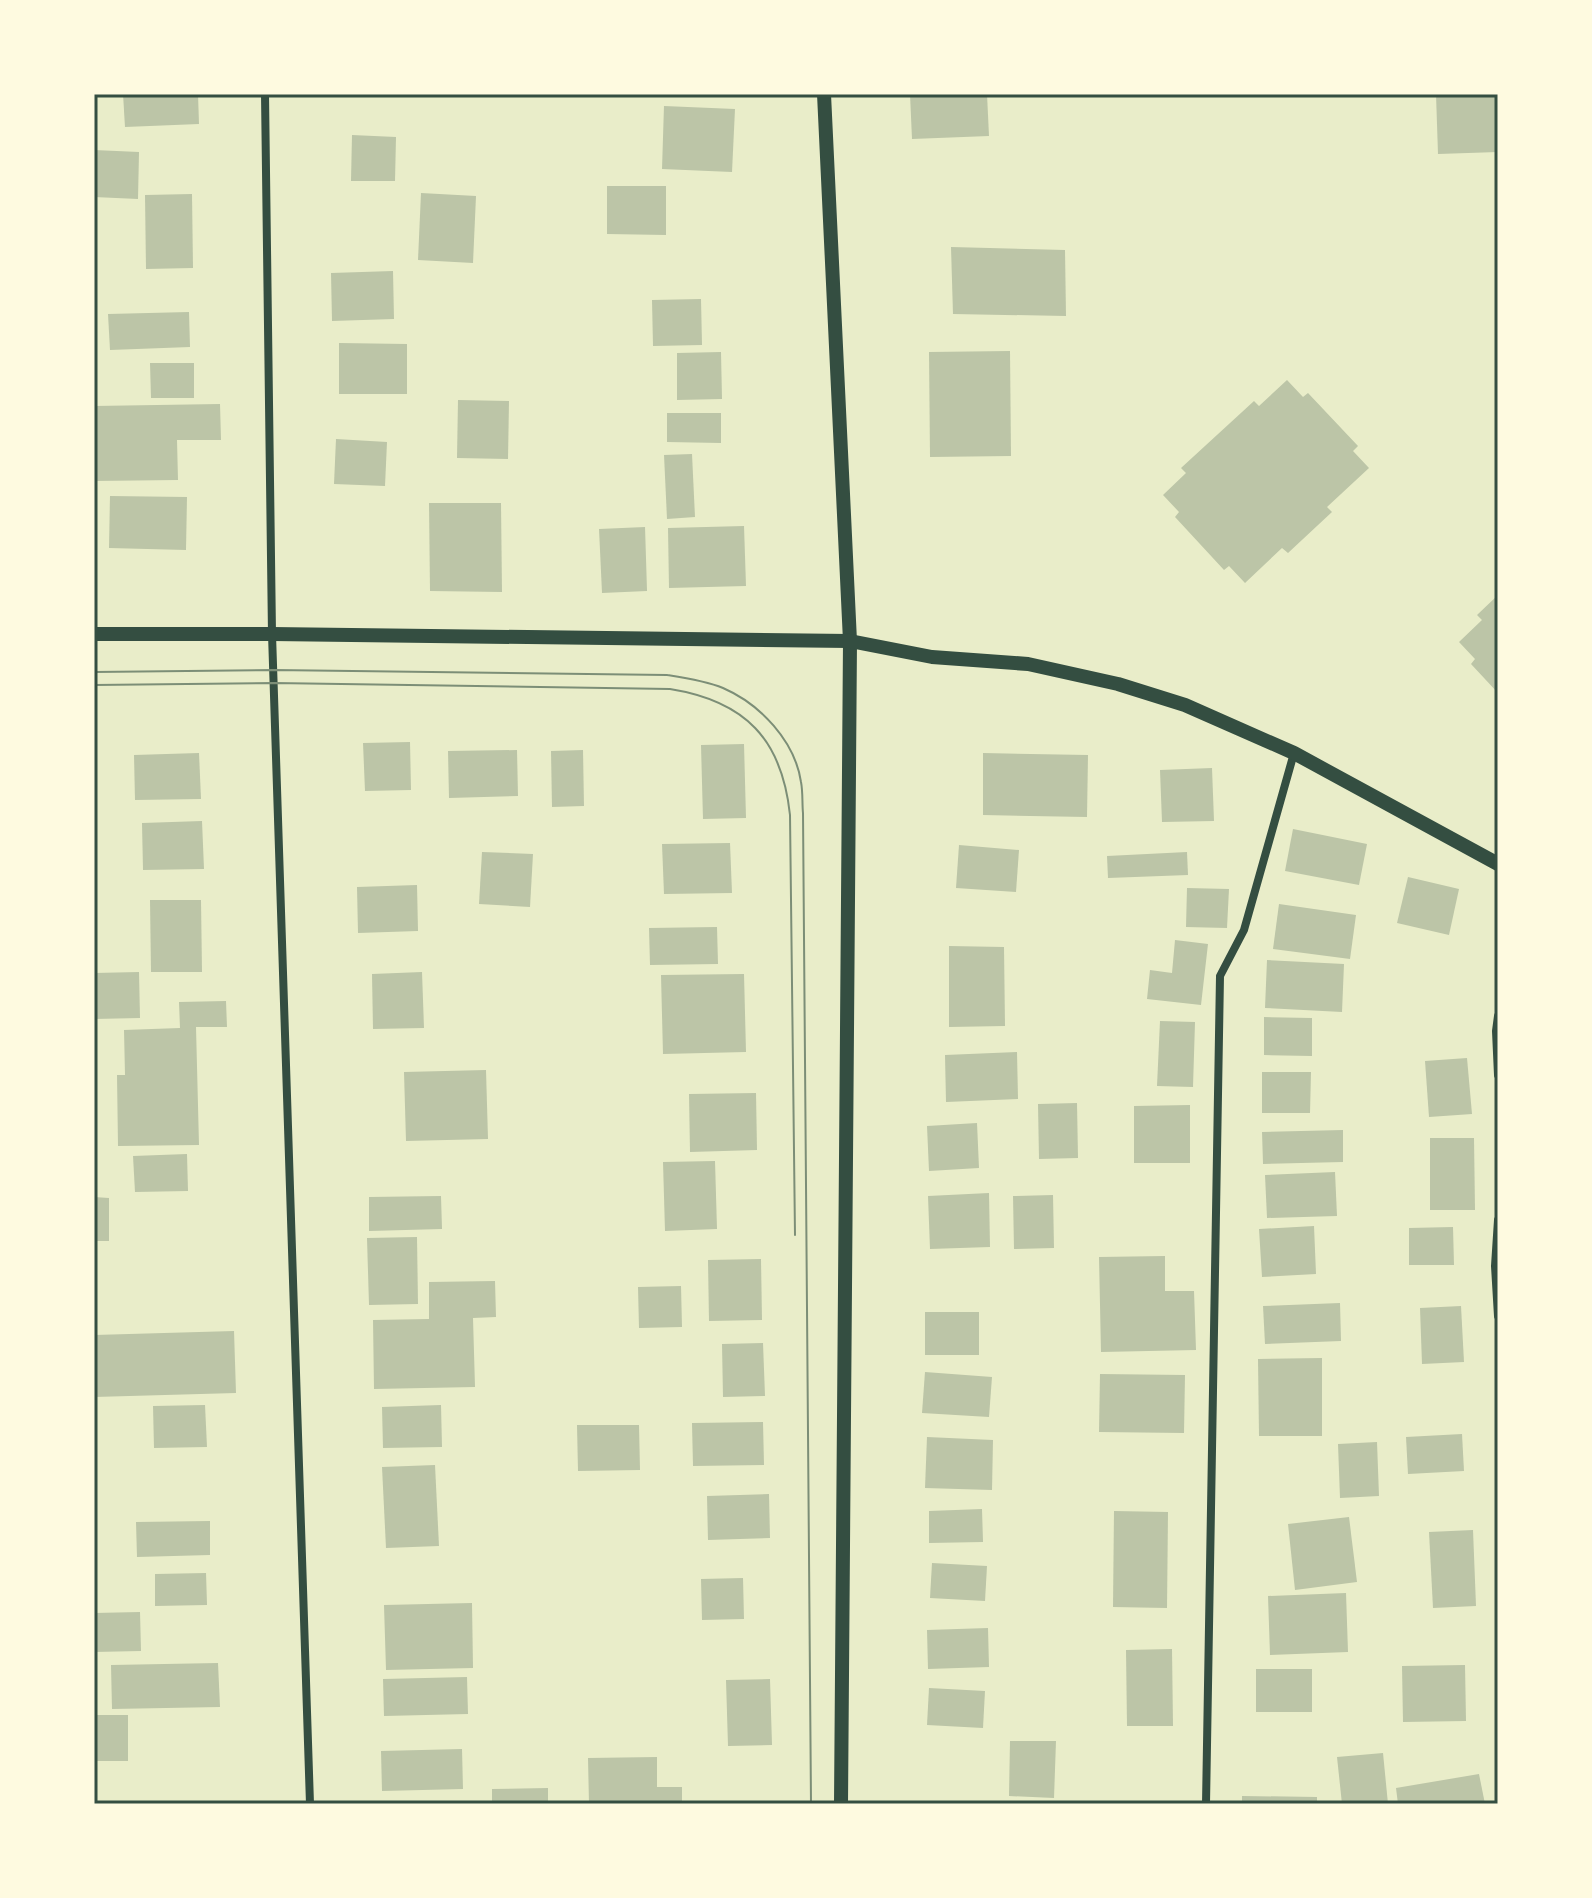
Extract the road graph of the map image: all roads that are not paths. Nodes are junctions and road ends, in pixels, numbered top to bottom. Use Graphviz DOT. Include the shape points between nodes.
graph roads {
  1 [pos="265,94"];
  2 [pos="824,94"];
  3 [pos="94,634"];
  4 [pos="272,634"];
  5 [pos="850,641"];
  6 [pos="1294,753"];
  7 [pos="1498,864"];
  8 [pos="1498,1016"];
  9 [pos="1498,1075"];
  10 [pos="1498,1220"];
  11 [pos="1498,1316"];
  12 [pos="310,1804"];
  13 [pos="841,1804"];
  14 [pos="1206,1804"];
  1 -- 4 [label="street"];
  2 -- 5 [label="street"];
  3 -- 4 [label="street"];
  4 -- 5 [label="street"];
  4 -- 12 [label="street"];
  5 -- 6 [label="street" via="932,657 1028,664 1118,684 1185,705"];
  5 -- 13 [label="street"];
  6 -- 7 [label="street"];
  6 -- 14 [label="street" via="1244,930 1220,976"];
  8 -- 9 [label="street"];
  10 -- 11 [label="street"];
}
